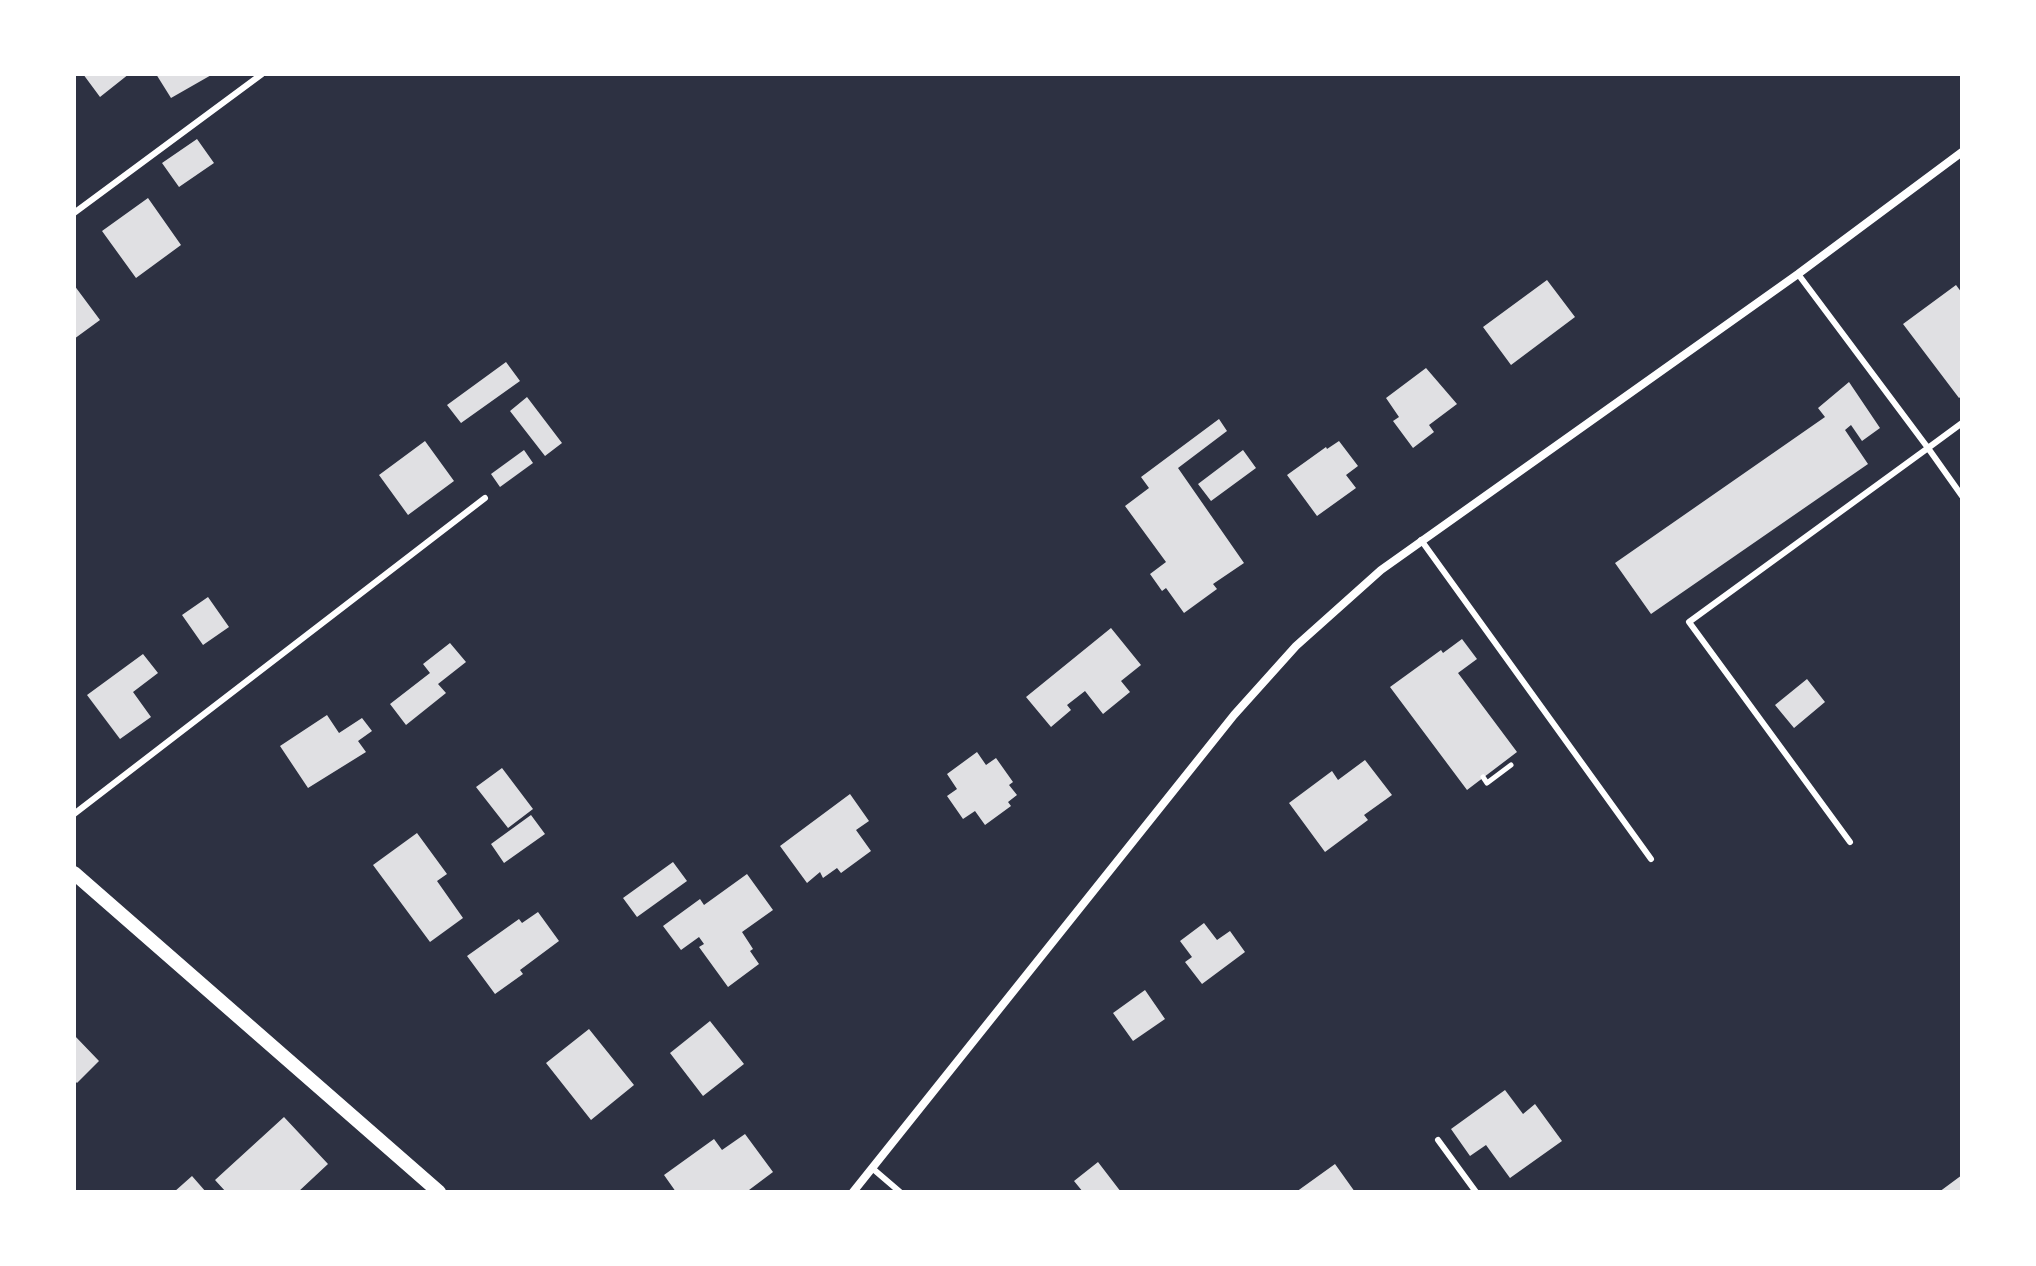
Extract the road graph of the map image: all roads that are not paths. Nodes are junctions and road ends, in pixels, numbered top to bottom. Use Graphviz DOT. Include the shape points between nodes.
graph roads {
  1 [pos="262,74"];
  2 [pos="1961,156"];
  3 [pos="74,213"];
  4 [pos="1798,274"];
  5 [pos="1962,423"];
  6 [pos="1928,448"];
  7 [pos="1962,496"];
  8 [pos="485,498"];
  9 [pos="1421,540"];
  10 [pos="74,814"];
  11 [pos="1850,842"];
  12 [pos="1651,859"];
  13 [pos="74,873"];
  14 [pos="1438,1140"];
  15 [pos="872,1168"];
  16 [pos="439,1192"];
  17 [pos="853,1192"];
  18 [pos="900,1192"];
  19 [pos="1476,1192"];
  1 -- 3 [label="lane"];
  2 -- 4 [label="street"];
  4 -- 6 [label="lane"];
  4 -- 9 [label="street"];
  5 -- 6 [label="lane"];
  6 -- 7 [label="lane"];
  6 -- 11 [label="lane" via="1689,622"];
  8 -- 10 [label="lane"];
  9 -- 12 [label="lane"];
  9 -- 15 [label="street" via="1338,606 1234,715"];
  13 -- 16 [label="street"];
  14 -- 19 [label="lane"];
  15 -- 17 [label="street"];
  15 -- 18 [label="lane"];
}
